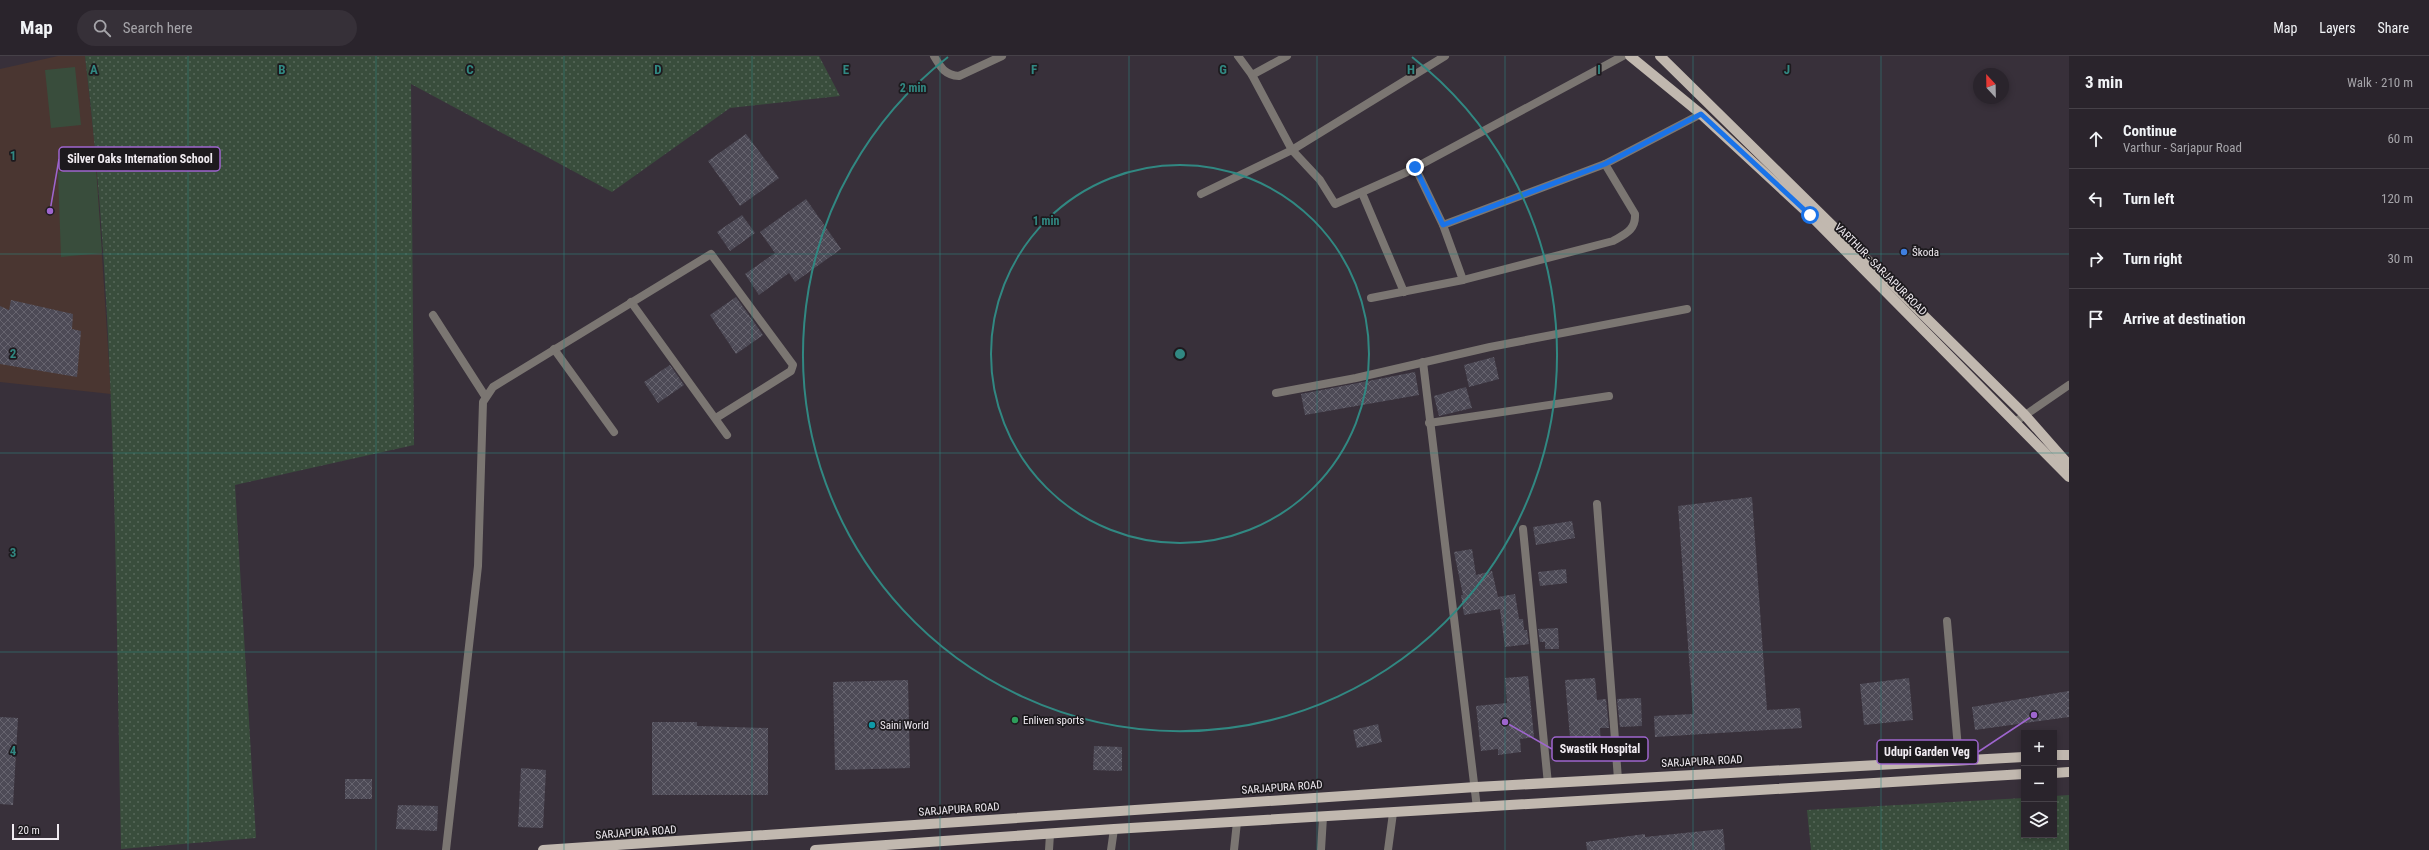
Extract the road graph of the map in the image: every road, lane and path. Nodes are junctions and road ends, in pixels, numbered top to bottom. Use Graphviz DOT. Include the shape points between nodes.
graph roads {
  1 [pos="934,56"];
  2 [pos="1002,56"];
  3 [pos="1238,56"];
  4 [pos="1287,56"];
  5 [pos="1445,56"];
  6 [pos="1623,56"];
  7 [pos="1630,56"];
  8 [pos="1660,56"];
  9 [pos="1252,75"];
  10 [pos="1701,114"];
  11 [pos="1292,150"];
  12 [pos="1605,164"];
  13 [pos="1415,167"];
  14 [pos="1362,193"];
  15 [pos="1201,194"];
  16 [pos="1443,225"];
  17 [pos="1463,280"];
  18 [pos="1404,292"];
  19 [pos="1371,298"];
  20 [pos="631,302"];
  21 [pos="1687,309"];
  22 [pos="433,316"];
  23 [pos="554,349"];
  24 [pos="1423,362"];
  25 [pos="2069,385"];
  26 [pos="1276,393"];
  27 [pos="485,396"];
  28 [pos="1609,396"];
  29 [pos="2024,414"];
  30 [pos="716,418"];
  31 [pos="2015,422"];
  32 [pos="1429,423"];
  33 [pos="614,432"];
  34 [pos="727,435"];
  35 [pos="2069,465"];
  36 [pos="2069,477"];
  37 [pos="1596,504"];
  38 [pos="1523,529"];
  39 [pos="1947,621"];
  40 [pos="2057,755"];
  41 [pos="2069,755"];
  42 [pos="2021,757"];
  43 [pos="1959,760"];
  44 [pos="2069,772"];
  45 [pos="2057,773"];
  46 [pos="2021,774"];
  47 [pos="1618,779"];
  48 [pos="1548,784"];
  49 [pos="1476,787"];
  50 [pos="1477,808"];
  51 [pos="1393,813"];
  52 [pos="1324,817"];
  53 [pos="1238,822"];
  54 [pos="1114,830"];
  55 [pos="1050,834"];
  56 [pos="872,849"];
  57 [pos="446,850"];
  58 [pos="543,850"];
  59 [pos="815,850"];
  60 [pos="1049,850"];
  61 [pos="1111,850"];
  62 [pos="1234,850"];
  63 [pos="1321,850"];
  64 [pos="1388,850"];
  1 -- 2 [label="street" via="942,70 951,76 959,76"];
  3 -- 9 [label="street"];
  4 -- 9 [label="street"];
  5 -- 11 [label="street"];
  6 -- 13 [label="street"];
  7 -- 10 [label="main road, VARTHUR - SARJAPUR ROAD"];
  8 -- 29 [label="main road, VARTHUR - SARJAPUR ROAD"];
  9 -- 11 [label="street"];
  10 -- 12 [label="street"];
  10 -- 31 [label="main road, VARTHUR - SARJAPUR ROAD" via="1810,215"];
  11 -- 14 [label="street" via="1320,180 1332,203 1339,203"];
  11 -- 15 [label="street"];
  12 -- 16 [label="street"];
  12 -- 17 [label="street" via="1635,214 1636,223 1629,232 1613,241"];
  13 -- 14 [label="street"];
  13 -- 16 [label="street"];
  14 -- 18 [label="street"];
  16 -- 17 [label="street"];
  17 -- 18 [label="street"];
  18 -- 19 [label="street"];
  20 -- 23 [label="street"];
  20 -- 30 [label="street"];
  20 -- 30 [label="street" via="708,254 714,256 794,368"];
  21 -- 24 [label="street"];
  22 -- 27 [label="street"];
  23 -- 27 [label="street" via="493,387"];
  23 -- 33 [label="street"];
  24 -- 26 [label="street"];
  24 -- 32 [label="street"];
  25 -- 29 [label="street"];
  27 -- 57 [label="street" via="478,566"];
  28 -- 32 [label="street"];
  29 -- 31 [label="street"];
  29 -- 35 [label="main road, VARTHUR - SARJAPUR ROAD"];
  30 -- 34 [label="street"];
  31 -- 36 [label="main road, VARTHUR - SARJAPUR ROAD"];
  32 -- 49 [label="street"];
  37 -- 47 [label="street"];
  38 -- 48 [label="street"];
  39 -- 43 [label="street"];
  40 -- 41 [label="main road"];
  42 -- 43 [label="main road, SARJAPURA ROAD"];
  43 -- 47 [label="main road, SARJAPURA ROAD"];
  44 -- 45 [label="main road"];
  46 -- 50 [label="main road"];
  47 -- 48 [label="main road, SARJAPURA ROAD"];
  48 -- 49 [label="main road, SARJAPURA ROAD"];
  49 -- 50 [label="street"];
  49 -- 58 [label="main road, SARJAPURA ROAD"];
  50 -- 51 [label="main road"];
  51 -- 52 [label="main road"];
  51 -- 64 [label="street"];
  52 -- 53 [label="main road"];
  52 -- 63 [label="street"];
  53 -- 54 [label="main road"];
  53 -- 62 [label="street"];
  54 -- 55 [label="main road"];
  54 -- 61 [label="street"];
  55 -- 56 [label="main road"];
  55 -- 60 [label="street"];
  56 -- 59 [label="main road"];
}
